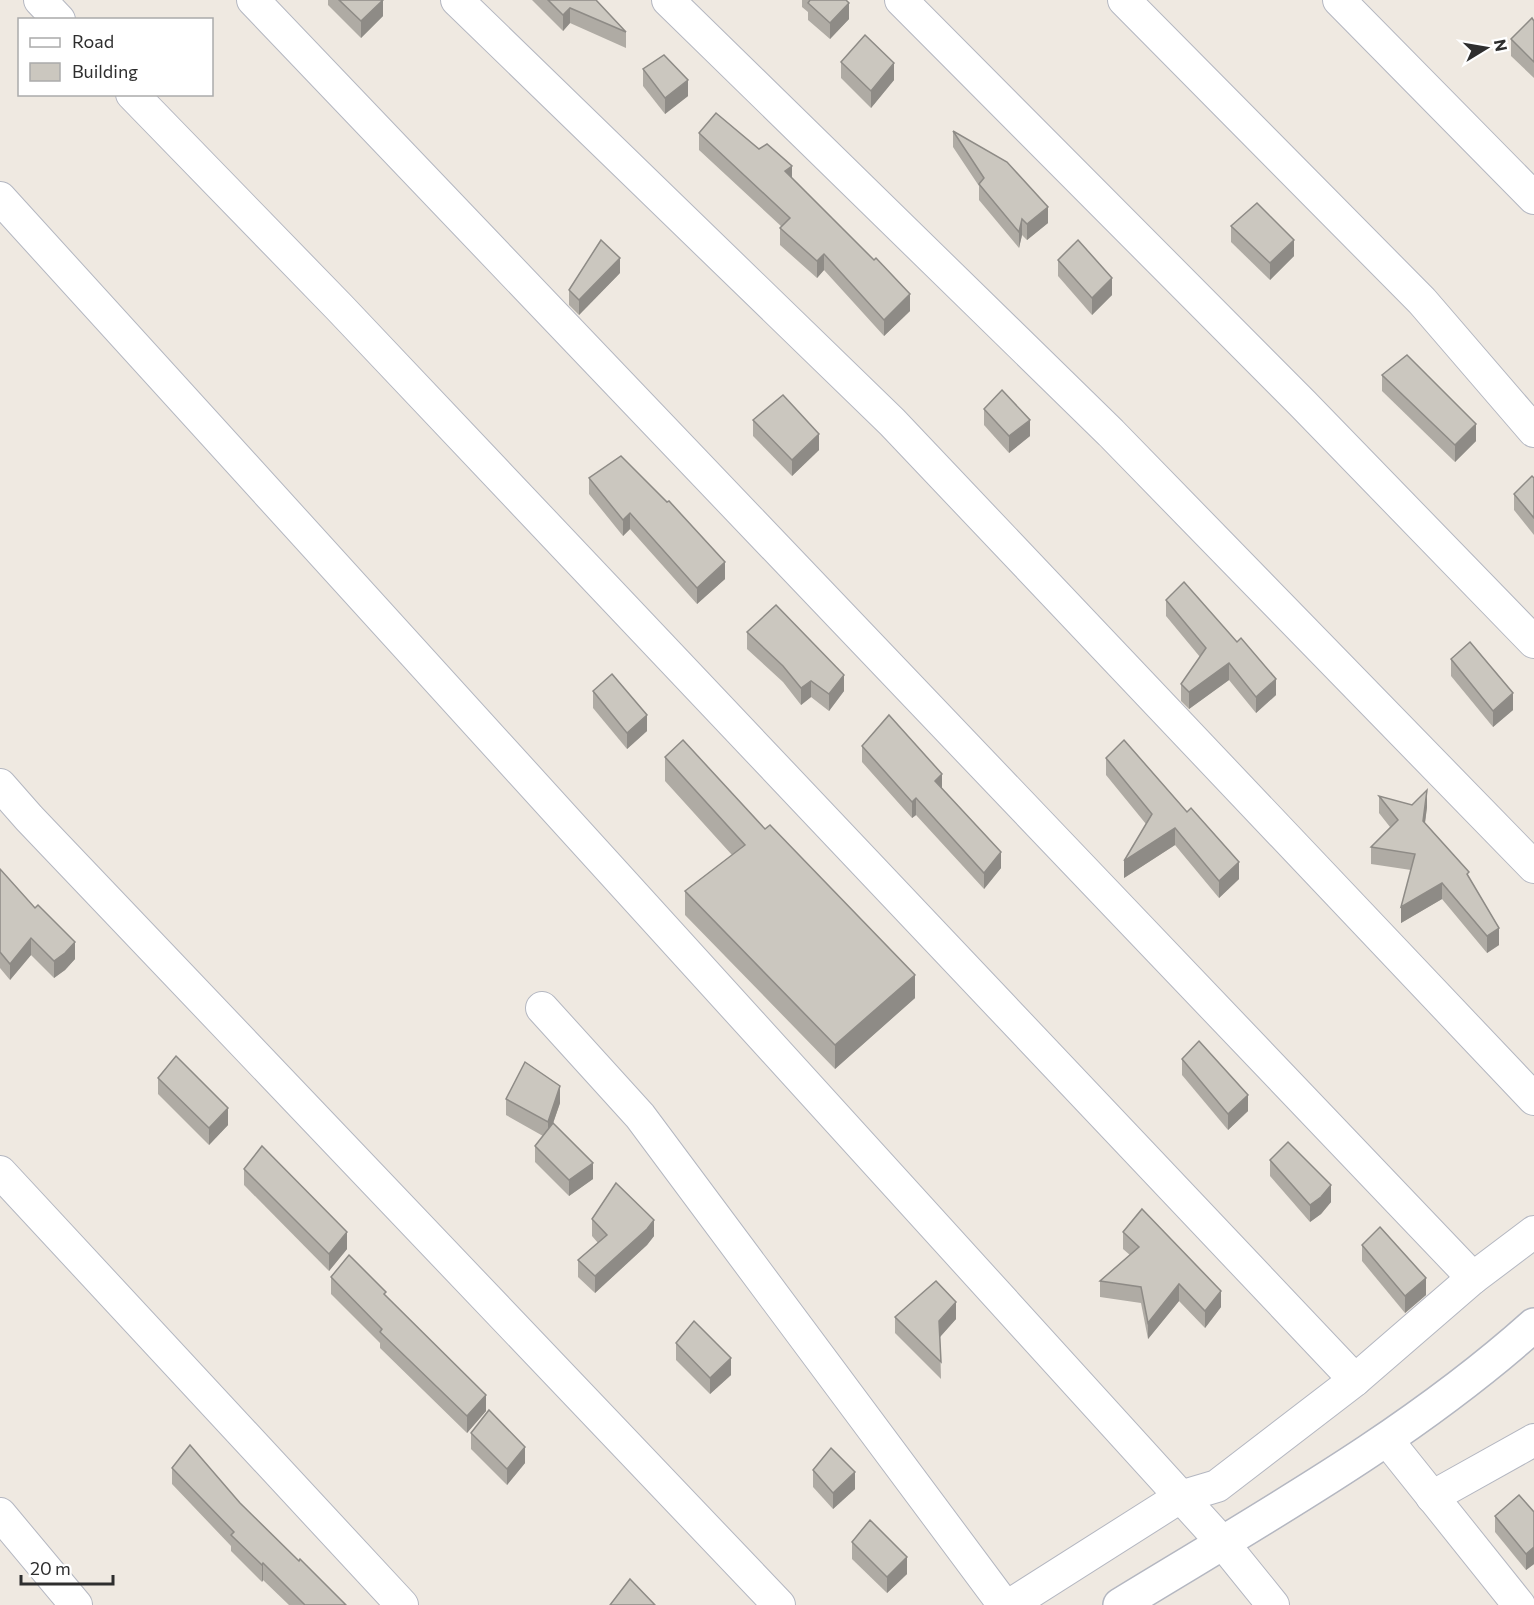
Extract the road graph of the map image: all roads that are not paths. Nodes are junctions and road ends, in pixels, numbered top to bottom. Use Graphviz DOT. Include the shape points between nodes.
graph roads {
  1 [pos="40,0"];
  2 [pos="253,0"];
  3 [pos="457,0"];
  4 [pos="668,0"];
  5 [pos="900,0"];
  6 [pos="1124,0"];
  7 [pos="1339,0"];
  8 [pos="57,18"];
  9 [pos="134,96"];
  10 [pos="0,198"];
  11 [pos="1534,198"];
  12 [pos="1534,431"];
  13 [pos="1534,642"];
  14 [pos="0,785"];
  15 [pos="1534,867"];
  16 [pos="542,1008"];
  17 [pos="1534,1099"];
  18 [pos="0,1172"];
  19 [pos="1534,1232"];
  20 [pos="1473,1278"];
  21 [pos="1534,1325"];
  22 [pos="1355,1380"];
  23 [pos="1387,1440"];
  24 [pos="1534,1440"];
  25 [pos="1180,1497"];
  26 [pos="1432,1497"];
  27 [pos="0,1514"];
  28 [pos="1222,1542"];
  29 [pos="76,1605"];
  30 [pos="402,1605"];
  31 [pos="779,1605"];
  32 [pos="1004,1605"];
  33 [pos="1011,1605"];
  34 [pos="1120,1605"];
  35 [pos="1273,1605"];
  36 [pos="1519,1605"];
  1 -- 8 [label="street"];
  2 -- 20 [label="street"];
  3 -- 17 [label="street" via="892,422"];
  4 -- 15 [label="street" via="1111,434"];
  5 -- 13 [label="street"];
  6 -- 12 [label="street" via="1422,301"];
  7 -- 11 [label="street"];
  9 -- 22 [label="street" via="340,308"];
  10 -- 25 [label="street"];
  14 -- 31 [label="street"];
  16 -- 32 [label="street" via="640,1116"];
  18 -- 30 [label="street"];
  19 -- 20 [label="street"];
  20 -- 22 [label="street"];
  21 -- 23 [label="street" via="1500,1356"];
  22 -- 25 [label="street" via="1217,1485"];
  23 -- 26 [label="street"];
  23 -- 28 [label="street"];
  24 -- 26 [label="street"];
  25 -- 28 [label="street"];
  25 -- 33 [label="street"];
  26 -- 36 [label="street"];
  27 -- 29 [label="street"];
  28 -- 34 [label="street"];
  28 -- 35 [label="street"];
}
